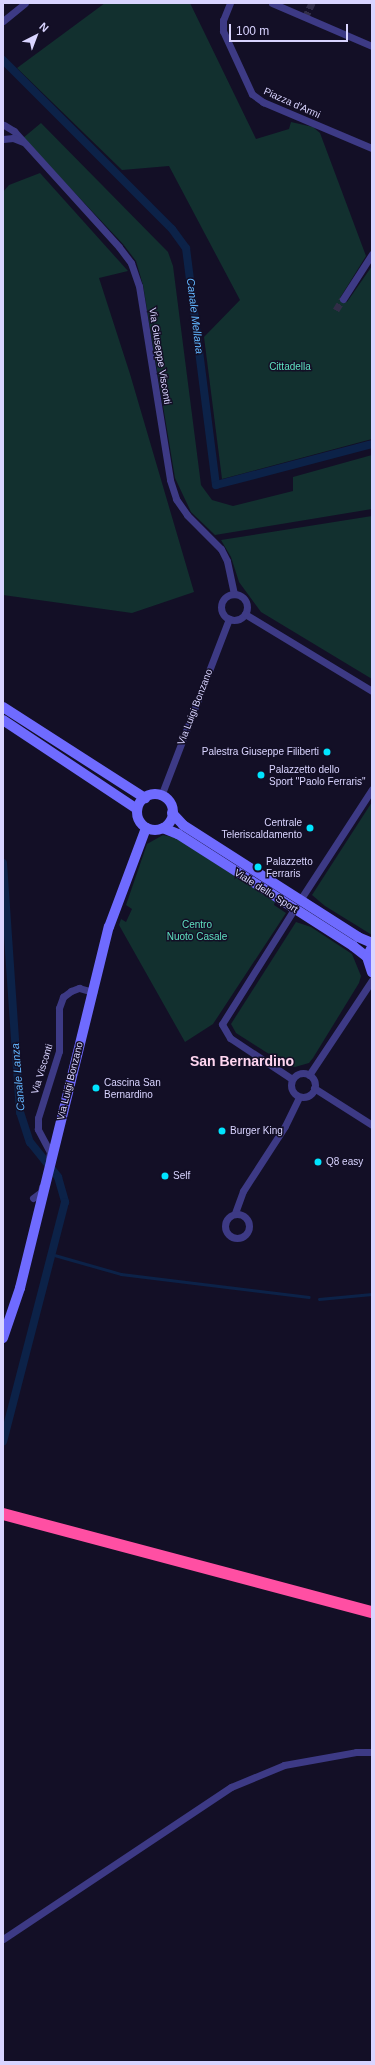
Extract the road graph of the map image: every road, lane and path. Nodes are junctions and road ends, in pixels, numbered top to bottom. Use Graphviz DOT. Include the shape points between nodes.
graph roads {
  1 [pos="11,3"];
  2 [pos="25,3"];
  3 [pos="230,3"];
  4 [pos="272,3"];
  5 [pos="13,12"];
  6 [pos="3,20"];
  7 [pos="372,46"];
  8 [pos="3,125"];
  9 [pos="3,138"];
  10 [pos="23,142"];
  11 [pos="372,148"];
  12 [pos="371,256"];
  13 [pos="343,300"];
  14 [pos="234,594"];
  15 [pos="244,614"];
  16 [pos="229,619"];
  17 [pos="372,691"];
  18 [pos="3,707"];
  19 [pos="3,720"];
  20 [pos="372,789"];
  21 [pos="161,796"];
  22 [pos="144,798"];
  23 [pos="137,809"];
  24 [pos="172,813"];
  25 [pos="146,828"];
  26 [pos="163,828"];
  27 [pos="300,900"];
  28 [pos="294,909"];
  29 [pos="372,943"];
  30 [pos="372,947"];
  31 [pos="367,957"];
  32 [pos="372,972"];
  33 [pos="372,980"];
  34 [pos="93,992"];
  35 [pos="309,1075"];
  36 [pos="292,1079"];
  37 [pos="314,1088"];
  38 [pos="299,1097"];
  39 [pos="372,1125"];
  40 [pos="33,1198"];
  41 [pos="235,1214"];
  42 [pos="3,1338"];
  43 [pos="3,1514"];
  44 [pos="372,1612"];
  45 [pos="372,1752"];
  46 [pos="3,1939"];
  1 -- 5 [label="street"];
  2 -- 5 [label="street"];
  3 -- 11 [label="street, Piazza d'Armi" via="223,20 223,30 252,94 263,102"];
  4 -- 7 [label="street"];
  5 -- 6 [label="street"];
  8 -- 9 [label="street"];
  8 -- 10 [label="street, Via Giuseppe Visconti" via="14,131"];
  9 -- 10 [label="street"];
  10 -- 14 [label="street, Via Giuseppe Visconti" via="131,263 139,286 170,480 176,499 187,515 221,549 227,561"];
  12 -- 13 [label="street"];
  14 -- 15 [label="street" via="244,599"];
  14 -- 16 [label="street" via="226,597 222,605 223,613"];
  15 -- 16 [label="street" via="238,619"];
  15 -- 17 [label="street"];
  16 -- 21 [label="street, Via Luigi Bonzano"];
  18 -- 22 [label="street"];
  19 -- 23 [label="street"];
  20 -- 27 [label="street"];
  21 -- 22 [label="street"];
  21 -- 24 [label="street" via="169,802"];
  22 -- 23 [label="street"];
  23 -- 25 [label="street" via="139,820"];
  24 -- 26 [label="street" via="171,819"];
  24 -- 27 [label="street, Viale dello Sport" via="183,825"];
  25 -- 26 [label="street"];
  25 -- 34 [label="street, Via Luigi Bonzano" via="109,928"];
  26 -- 28 [label="street, Viale dello Sport" via="178,834"];
  27 -- 29 [label="street, Viale dello Sport" via="358,937"];
  28 -- 31 [label="street, Viale dello Sport"];
  28 -- 36 [label="street" via="222,1024 230,1038"];
  30 -- 31 [label="street"];
  31 -- 32 [label="street"];
  33 -- 35 [label="street"];
  34 -- 40 [label="street, Via Visconti" via="78,988 71,991 63,997 59,1008 59,1051 38,1118 38,1129 50,1152 41,1192"];
  34 -- 42 [label="street, Via Luigi Bonzano" via="20,1288"];
  35 -- 36 [label="street" via="302,1073"];
  35 -- 37 [label="street" via="314,1081"];
  36 -- 38 [label="street" via="291,1090"];
  37 -- 38 [label="street" via="307,1097"];
  37 -- 39 [label="street"];
  38 -- 41 [label="street" via="285,1126 243,1191"];
  43 -- 44 [label="highway"];
  45 -- 46 [label="street" via="356,1752 284,1765 232,1788"];
}
